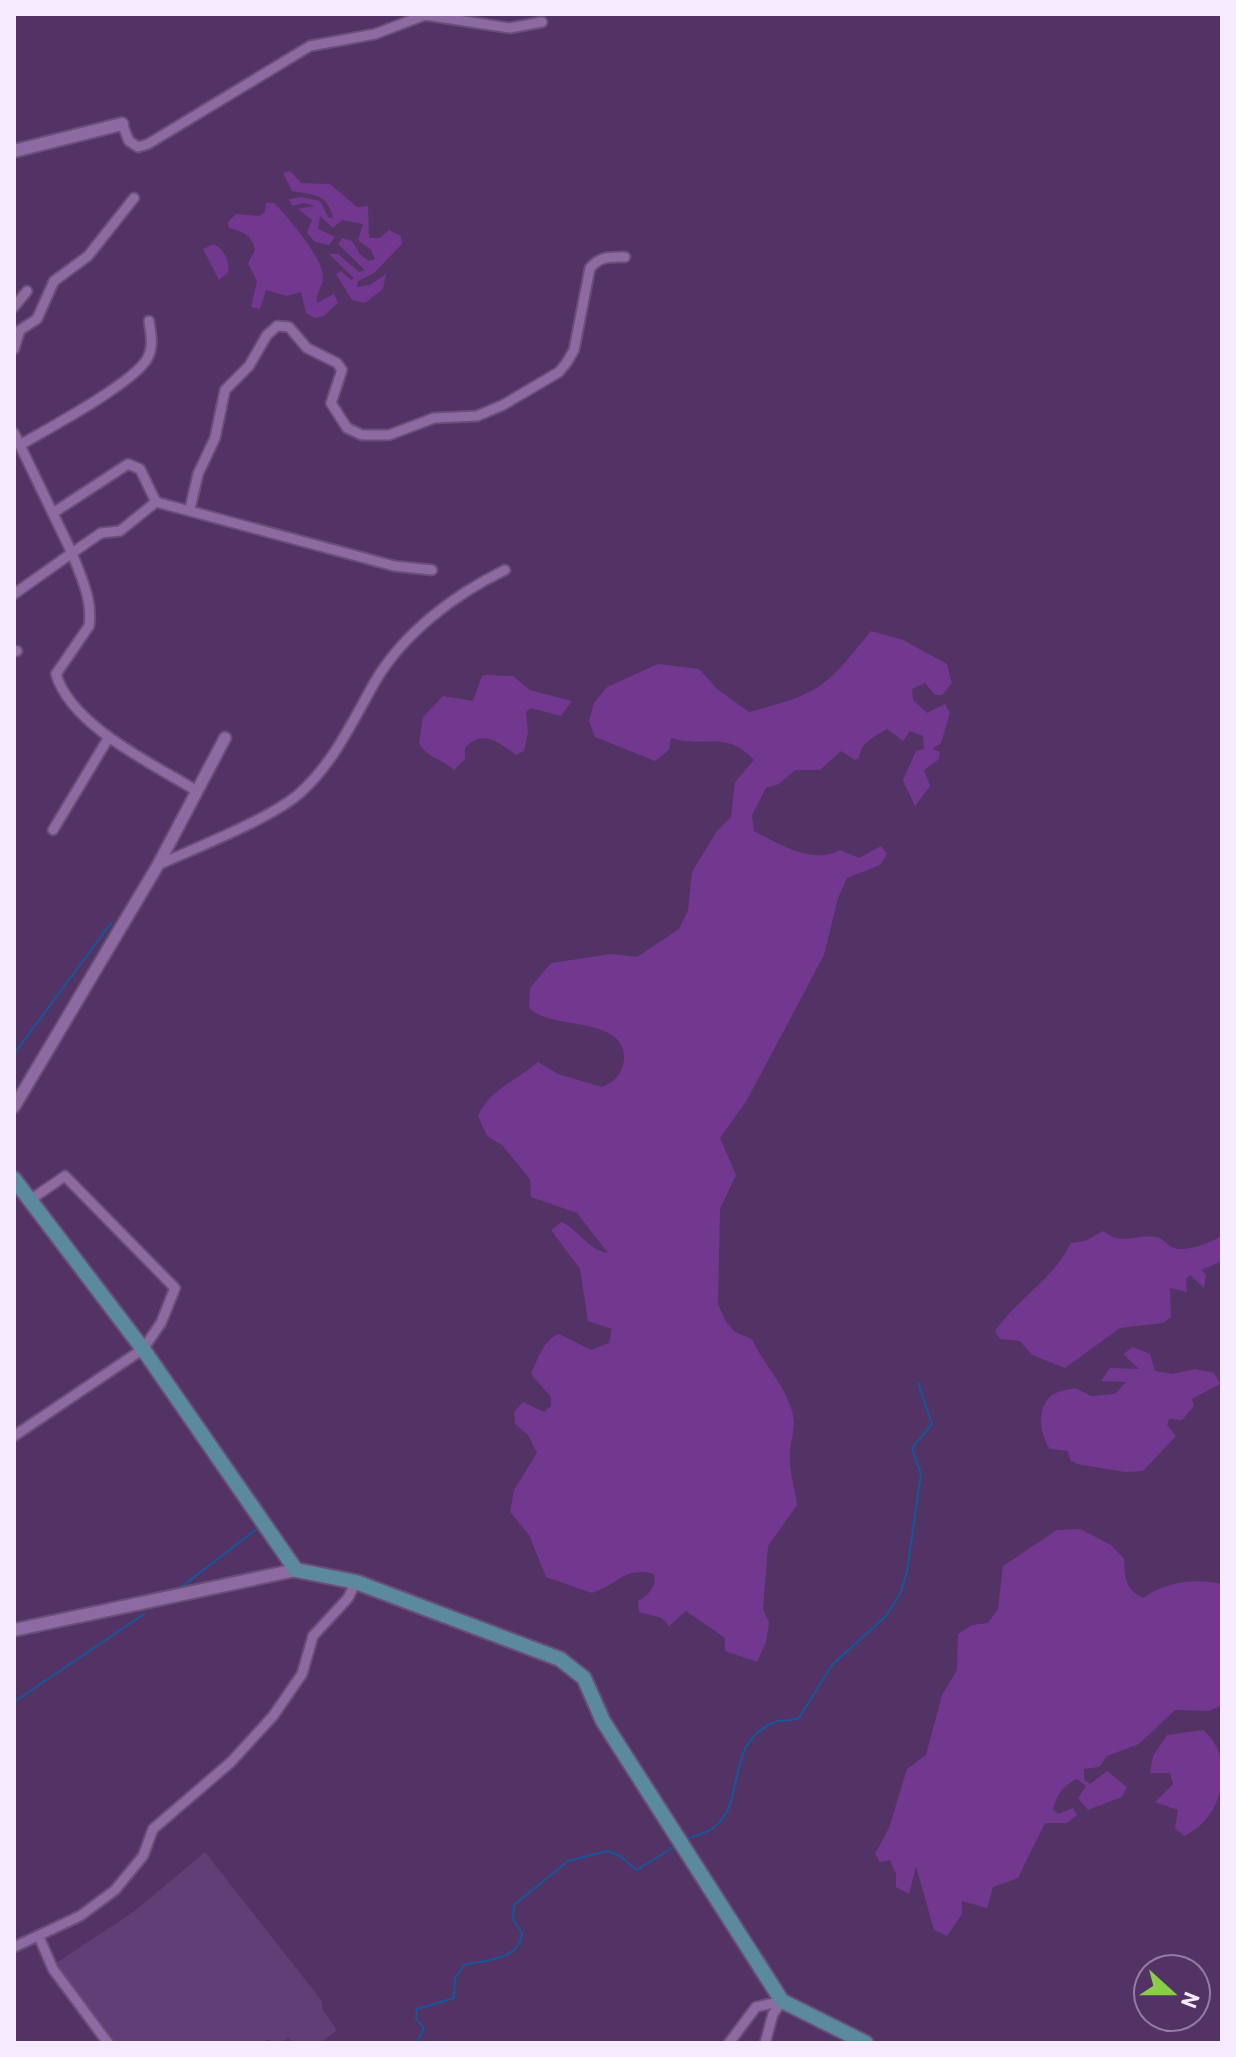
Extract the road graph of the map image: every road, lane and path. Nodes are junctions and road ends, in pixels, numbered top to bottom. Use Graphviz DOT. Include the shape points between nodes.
graph roads {
  1 [pos="542,22"];
  2 [pos="122,124"];
  3 [pos="14,151"];
  4 [pos="134,198"];
  5 [pos="625,257"];
  6 [pos="27,291"];
  7 [pos="14,307"];
  8 [pos="149,321"];
  9 [pos="14,349"];
  10 [pos="14,433"];
  11 [pos="17,444"];
  12 [pos="156,502"];
  13 [pos="190,509"];
  14 [pos="53,513"];
  15 [pos="72,553"];
  16 [pos="432,570"];
  17 [pos="505,570"];
  18 [pos="14,594"];
  19 [pos="109,737"];
  20 [pos="225,738"];
  21 [pos="197,791"];
  22 [pos="53,830"];
  23 [pos="158,865"];
  24 [pos="14,1107"];
  25 [pos="14,1179"];
  26 [pos="30,1200"];
  27 [pos="143,1349"];
  28 [pos="14,1436"];
  29 [pos="296,1570"];
  30 [pos="356,1582"];
  31 [pos="14,1630"];
  32 [pos="39,1937"];
  33 [pos="14,1947"];
  34 [pos="782,2001"];
  35 [pos="108,2043"];
  36 [pos="729,2043"];
  37 [pos="765,2043"];
  38 [pos="866,2043"];
  1 -- 2 [label="street" via="510,28 425,15 375,34 310,46 148,144 138,147 129,141"];
  2 -- 3 [label="main road"];
  4 -- 9 [label="street" via="88,256 54,281 37,319 20,330"];
  5 -- 13 [label="street" via="596,260 590,268 574,350 559,372 477,416 434,418 389,435 362,435 347,428 331,403 342,370 307,348 289,327 277,326 225,390"];
  6 -- 7 [label="street"];
  8 -- 11 [label="street" via="146,361 105,393"];
  10 -- 11 [label="street"];
  11 -- 14 [label="street"];
  12 -- 13 [label="street"];
  12 -- 14 [label="street" via="140,469 128,464"];
  12 -- 15 [label="street" via="120,531 101,533"];
  13 -- 16 [label="street" via="394,566"];
  14 -- 15 [label="street"];
  15 -- 18 [label="street"];
  15 -- 19 [label="street" via="85,587 89,626 56,674 88,721"];
  17 -- 23 [label="street" via="439,612 393,656 345,737 298,795"];
  19 -- 21 [label="street"];
  19 -- 22 [label="street"];
  20 -- 21 [label="street"];
  21 -- 23 [label="street"];
  23 -- 24 [label="street"];
  25 -- 26 [label="main road"];
  26 -- 27 [label="main road"];
  26 -- 27 [label="street" via="65,1176 175,1288"];
  27 -- 28 [label="street"];
  27 -- 29 [label="main road"];
  29 -- 30 [label="main road"];
  29 -- 31 [label="main road"];
  30 -- 32 [label="street" via="313,1636 302,1674 257,1736 153,1829 143,1856 115,1890"];
  30 -- 34 [label="main road" via="541,1650 584,1678 603,1721"];
  32 -- 33 [label="street"];
  32 -- 35 [label="street" via="53,1969"];
  34 -- 36 [label="street" via="756,2007"];
  34 -- 37 [label="street"];
  34 -- 38 [label="main road"];
}
